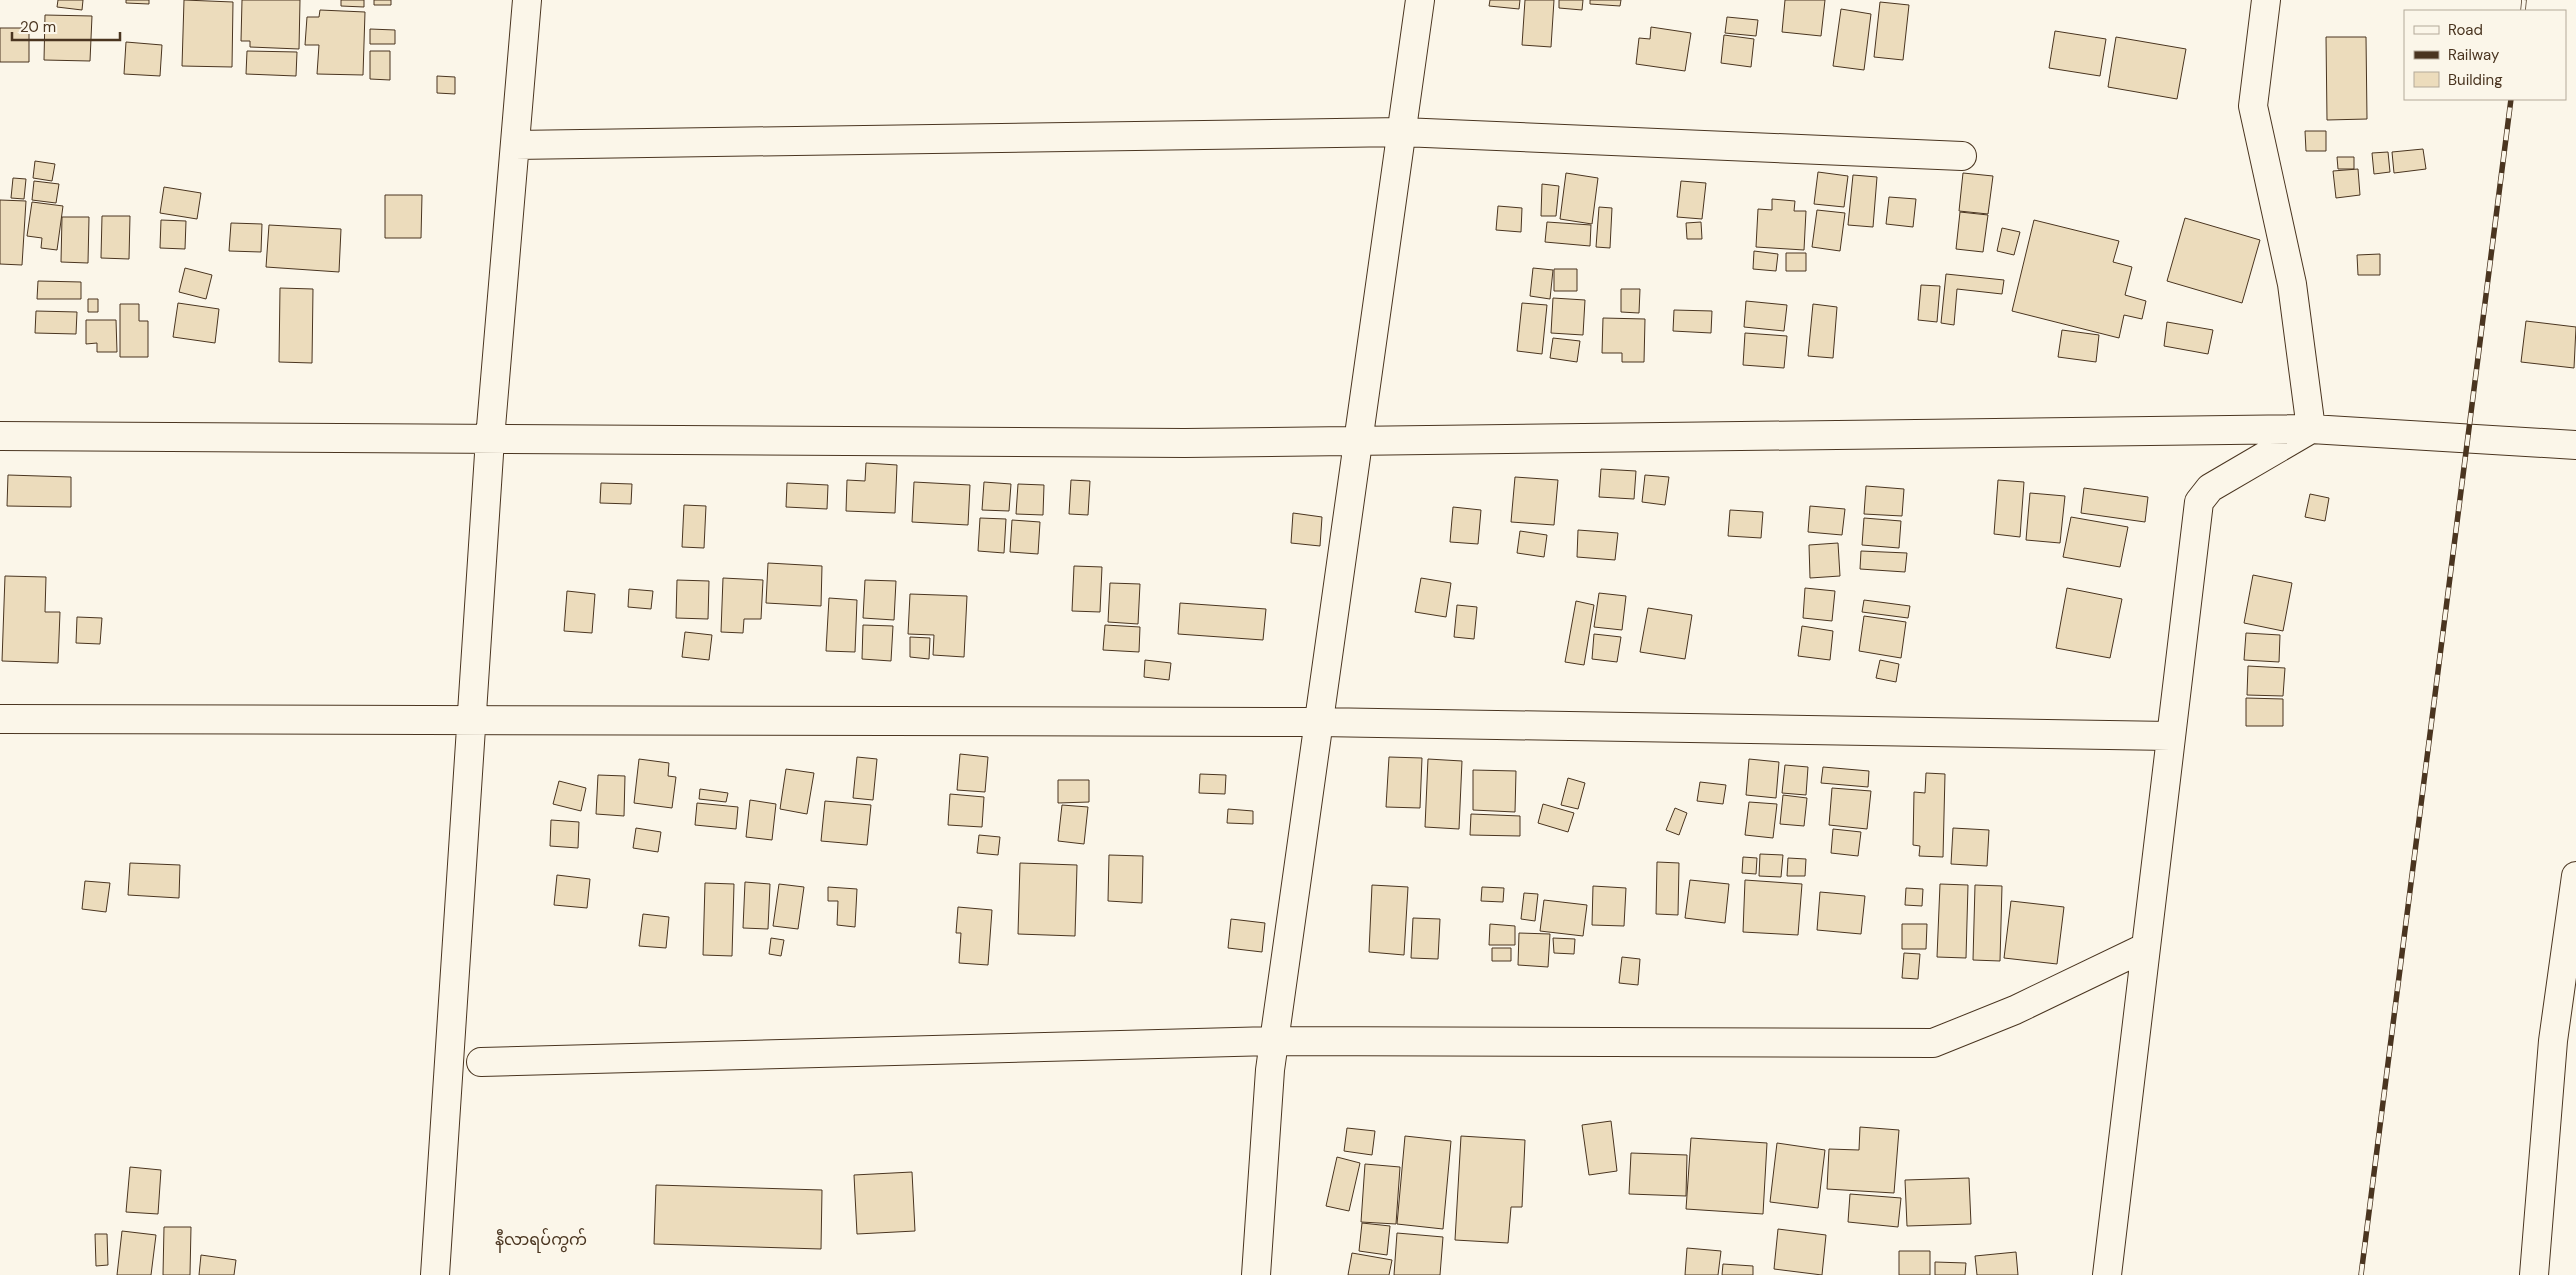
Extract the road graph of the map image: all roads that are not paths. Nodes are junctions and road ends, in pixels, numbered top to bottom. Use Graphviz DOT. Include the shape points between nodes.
graph roads {
  1 [pos="527,0"];
  2 [pos="1420,0"];
  3 [pos="2266,0"];
  4 [pos="1402,132"];
  5 [pos="515,145"];
  6 [pos="1962,156"];
  7 [pos="2311,429"];
  8 [pos="0,436"];
  9 [pos="490,439"];
  10 [pos="1359,441"];
  11 [pos="2576,445"];
  12 [pos="0,719"];
  13 [pos="472,720"];
  14 [pos="1319,722"];
  15 [pos="2170,736"];
  16 [pos="2576,876"];
  17 [pos="2146,947"];
  18 [pos="1274,1041"];
  19 [pos="2564,1041"];
  20 [pos="481,1062"];
  21 [pos="435,1275"];
  22 [pos="1256,1275"];
  23 [pos="2108,1275"];
  24 [pos="2534,1275"];
  1 -- 5 [label="street"];
  2 -- 4 [label="street"];
  3 -- 7 [label="street" via="2254,106 2292,284"];
  4 -- 5 [label="street"];
  4 -- 6 [label="street"];
  4 -- 10 [label="street"];
  5 -- 9 [label="street"];
  7 -- 10 [label="street"];
  7 -- 11 [label="street"];
  7 -- 15 [label="street" via="2210,488 2199,502"];
  8 -- 9 [label="street"];
  9 -- 10 [label="street"];
  9 -- 13 [label="street"];
  10 -- 14 [label="street"];
  12 -- 13 [label="street"];
  13 -- 14 [label="street"];
  13 -- 21 [label="street"];
  14 -- 15 [label="street"];
  14 -- 18 [label="street"];
  15 -- 17 [label="street"];
  16 -- 19 [label="street"];
  17 -- 18 [label="street" via="2015,1010 1933,1043"];
  17 -- 23 [label="street"];
  18 -- 20 [label="street"];
  18 -- 22 [label="street"];
  19 -- 24 [label="street"];
}
